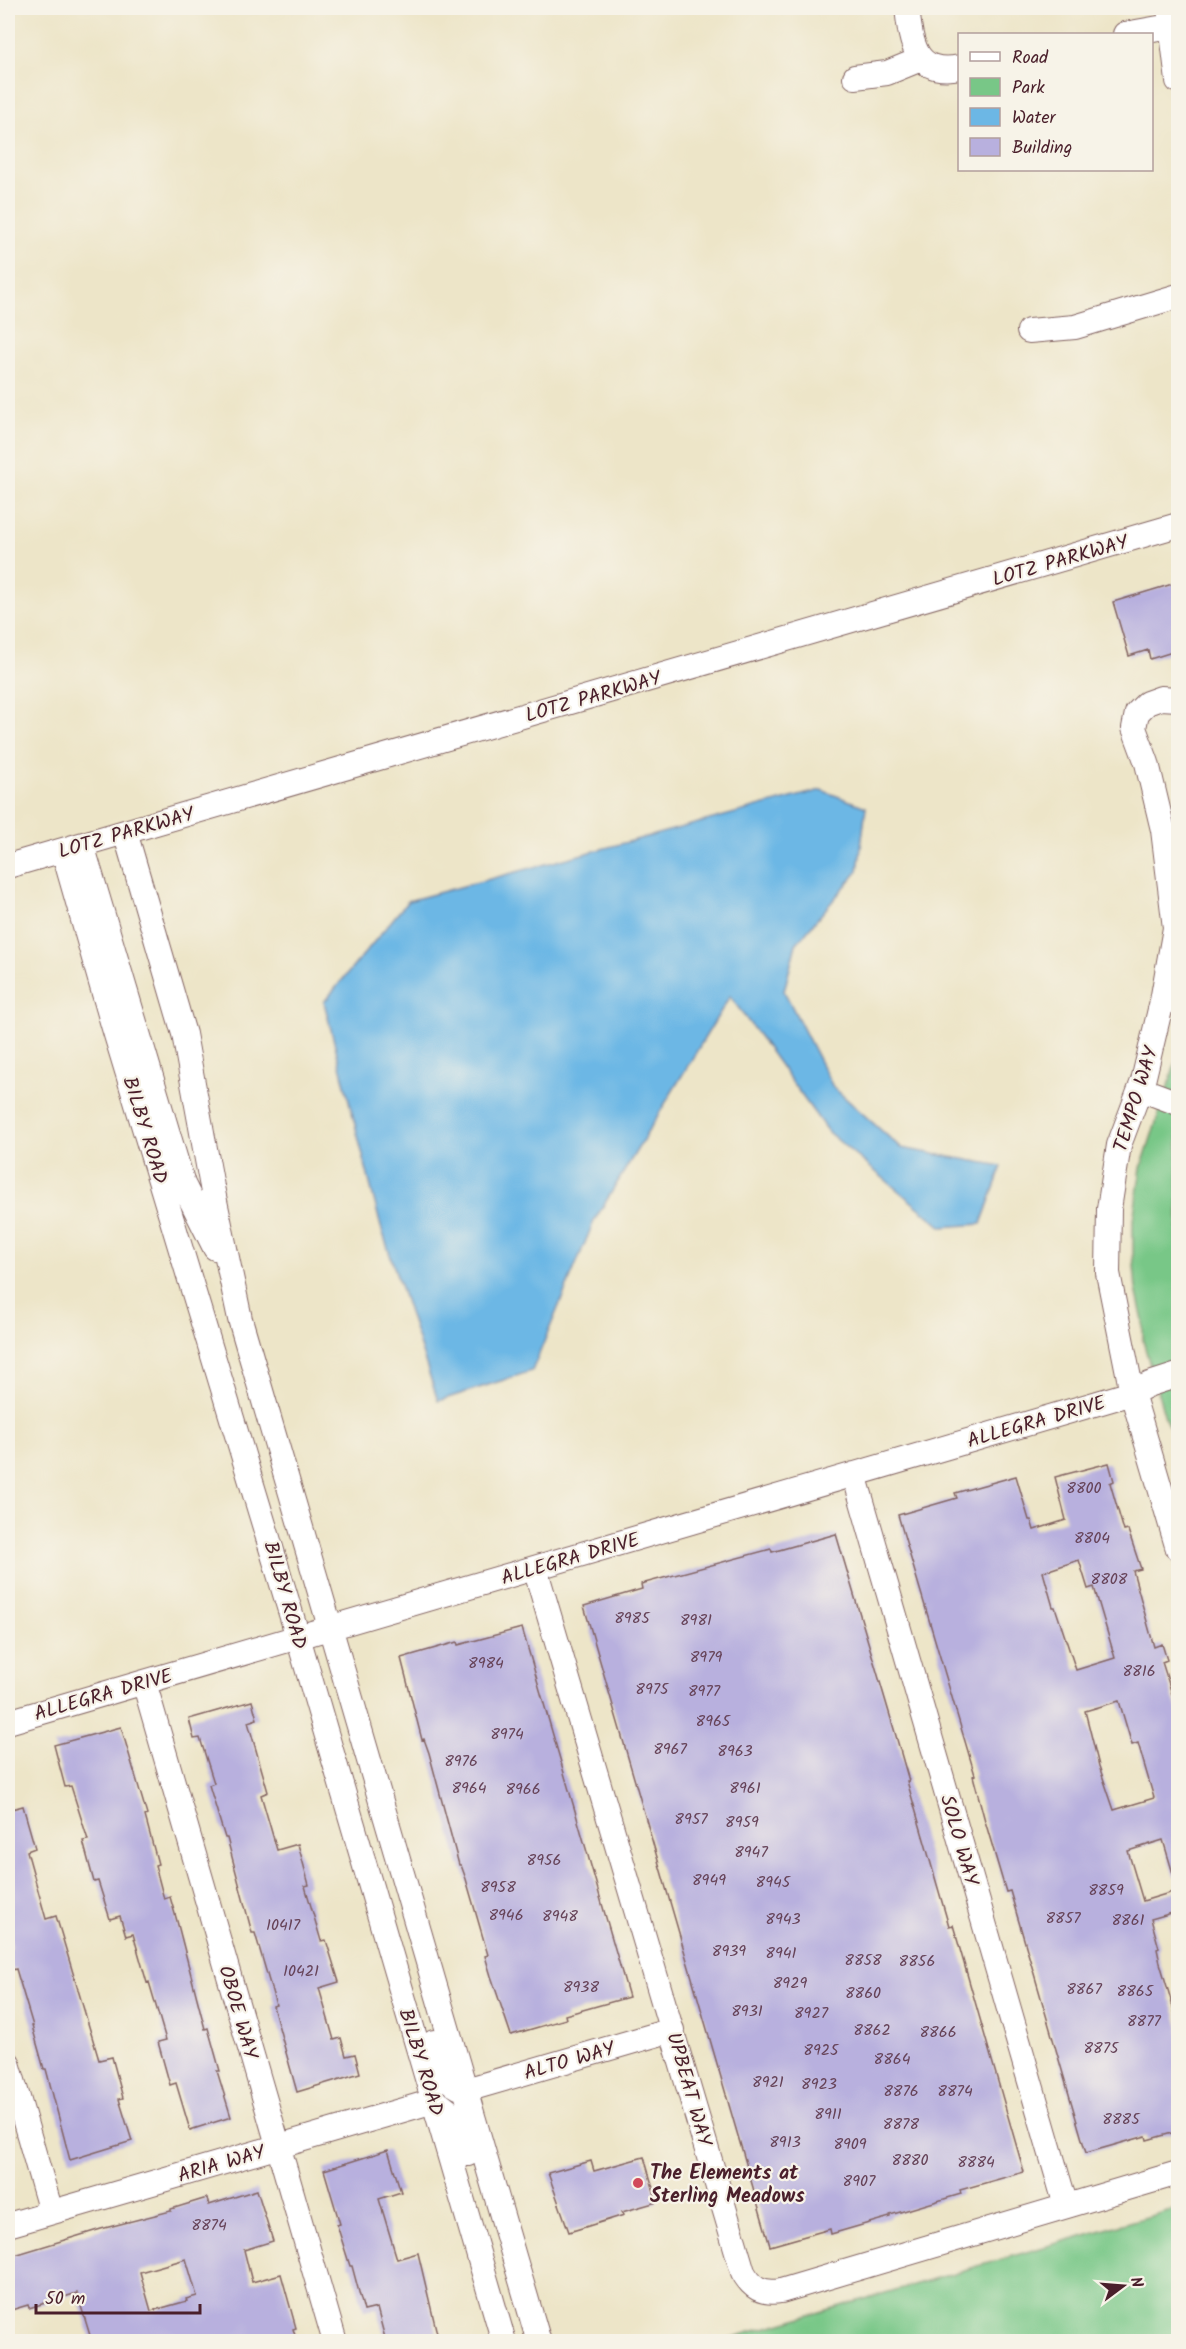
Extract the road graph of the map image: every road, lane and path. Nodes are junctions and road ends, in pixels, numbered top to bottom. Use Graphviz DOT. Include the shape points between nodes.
graph roads {
  1 [pos="907,8"];
  2 [pos="1169,16"];
  3 [pos="1127,33"];
  4 [pos="921,59"];
  5 [pos="958,67"];
  6 [pos="855,77"];
  7 [pos="1179,81"];
  8 [pos="1179,296"];
  9 [pos="1029,331"];
  10 [pos="1179,525"];
  11 [pos="1179,699"];
  12 [pos="125,832"];
  13 [pos="72,847"];
  14 [pos="8,866"];
  15 [pos="1177,928"];
  16 [pos="1140,1089"];
  17 [pos="1179,1103"];
  18 [pos="240,1318"];
  19 [pos="1179,1376"];
  20 [pos="1132,1393"];
  21 [pos="854,1474"];
  22 [pos="1179,1549"];
  23 [pos="535,1568"];
  24 [pos="331,1628"];
  25 [pos="298,1637"];
  26 [pos="144,1682"];
  27 [pos="8,1722"];
  28 [pos="374,1900"];
  29 [pos="672,2030"];
  30 [pos="8,2063"];
  31 [pos="466,2090"];
  32 [pos="434,2101"];
  33 [pos="278,2146"];
  34 [pos="1179,2173"];
  35 [pos="1066,2206"];
  36 [pos="51,2212"];
  37 [pos="8,2225"];
  38 [pos="528,2304"];
  39 [pos="335,2342"];
  40 [pos="504,2342"];
  41 [pos="539,2342"];
  1 -- 4 [label="street" via="910,40"];
  2 -- 3 [label="street"];
  2 -- 7 [label="street"];
  4 -- 5 [label="street" via="940,69"];
  4 -- 6 [label="street" via="887,73"];
  8 -- 9 [label="street" via="1075,327"];
  10 -- 12 [label="street, LOTZ PARKWAY"];
  11 -- 15 [label="street, TEMPO WAY" via="1161,698 1147,703 1137,713 1134,728 1163,830"];
  12 -- 13 [label="street, LOTZ PARKWAY"];
  12 -- 18 [label="street, BILBY ROAD" via="184,1034"];
  13 -- 14 [label="street, LOTZ PARKWAY"];
  13 -- 18 [label="street, BILBY ROAD" via="183,1184 211,1238"];
  13 -- 25 [label="street, BILBY ROAD" via="113,1024"];
  15 -- 16 [label="street, TEMPO WAY"];
  16 -- 17 [label="street"];
  16 -- 20 [label="street, TEMPO WAY" via="1119,1145 1109,1220 1108,1273"];
  18 -- 24 [label="street, BILBY ROAD"];
  19 -- 20 [label="street, ALLEGRA DRIVE"];
  20 -- 21 [label="street, ALLEGRA DRIVE"];
  20 -- 22 [label="street"];
  21 -- 23 [label="street, ALLEGRA DRIVE"];
  21 -- 35 [label="street, SOLO WAY"];
  23 -- 24 [label="street, ALLEGRA DRIVE"];
  23 -- 29 [label="street, UPBEAT WAY"];
  24 -- 25 [label="street, ALLEGRA DRIVE"];
  24 -- 31 [label="street, BILBY ROAD"];
  25 -- 26 [label="street, ALLEGRA DRIVE"];
  25 -- 28 [label="street, BILBY ROAD"];
  26 -- 27 [label="street, ALLEGRA DRIVE"];
  26 -- 33 [label="street, OBOE WAY"];
  28 -- 31 [label="street" via="392,1921 406,1950 442,2071 450,2083"];
  28 -- 32 [label="street, BILBY ROAD"];
  29 -- 31 [label="street, ALTO WAY"];
  29 -- 35 [label="street, UPBEAT WAY" via="743,2272 759,2290 781,2291"];
  30 -- 36 [label="street"];
  31 -- 38 [label="street, BILBY ROAD"];
  32 -- 33 [label="street, ARIA WAY"];
  32 -- 38 [label="street" via="451,2112 460,2127 499,2258"];
  32 -- 40 [label="street, BILBY ROAD"];
  33 -- 36 [label="street, ARIA WAY"];
  33 -- 39 [label="street, OBOE WAY"];
  34 -- 35 [label="street, UPBEAT WAY"];
  36 -- 37 [label="street, ARIA WAY"];
  38 -- 41 [label="street, BILBY ROAD"];
}
